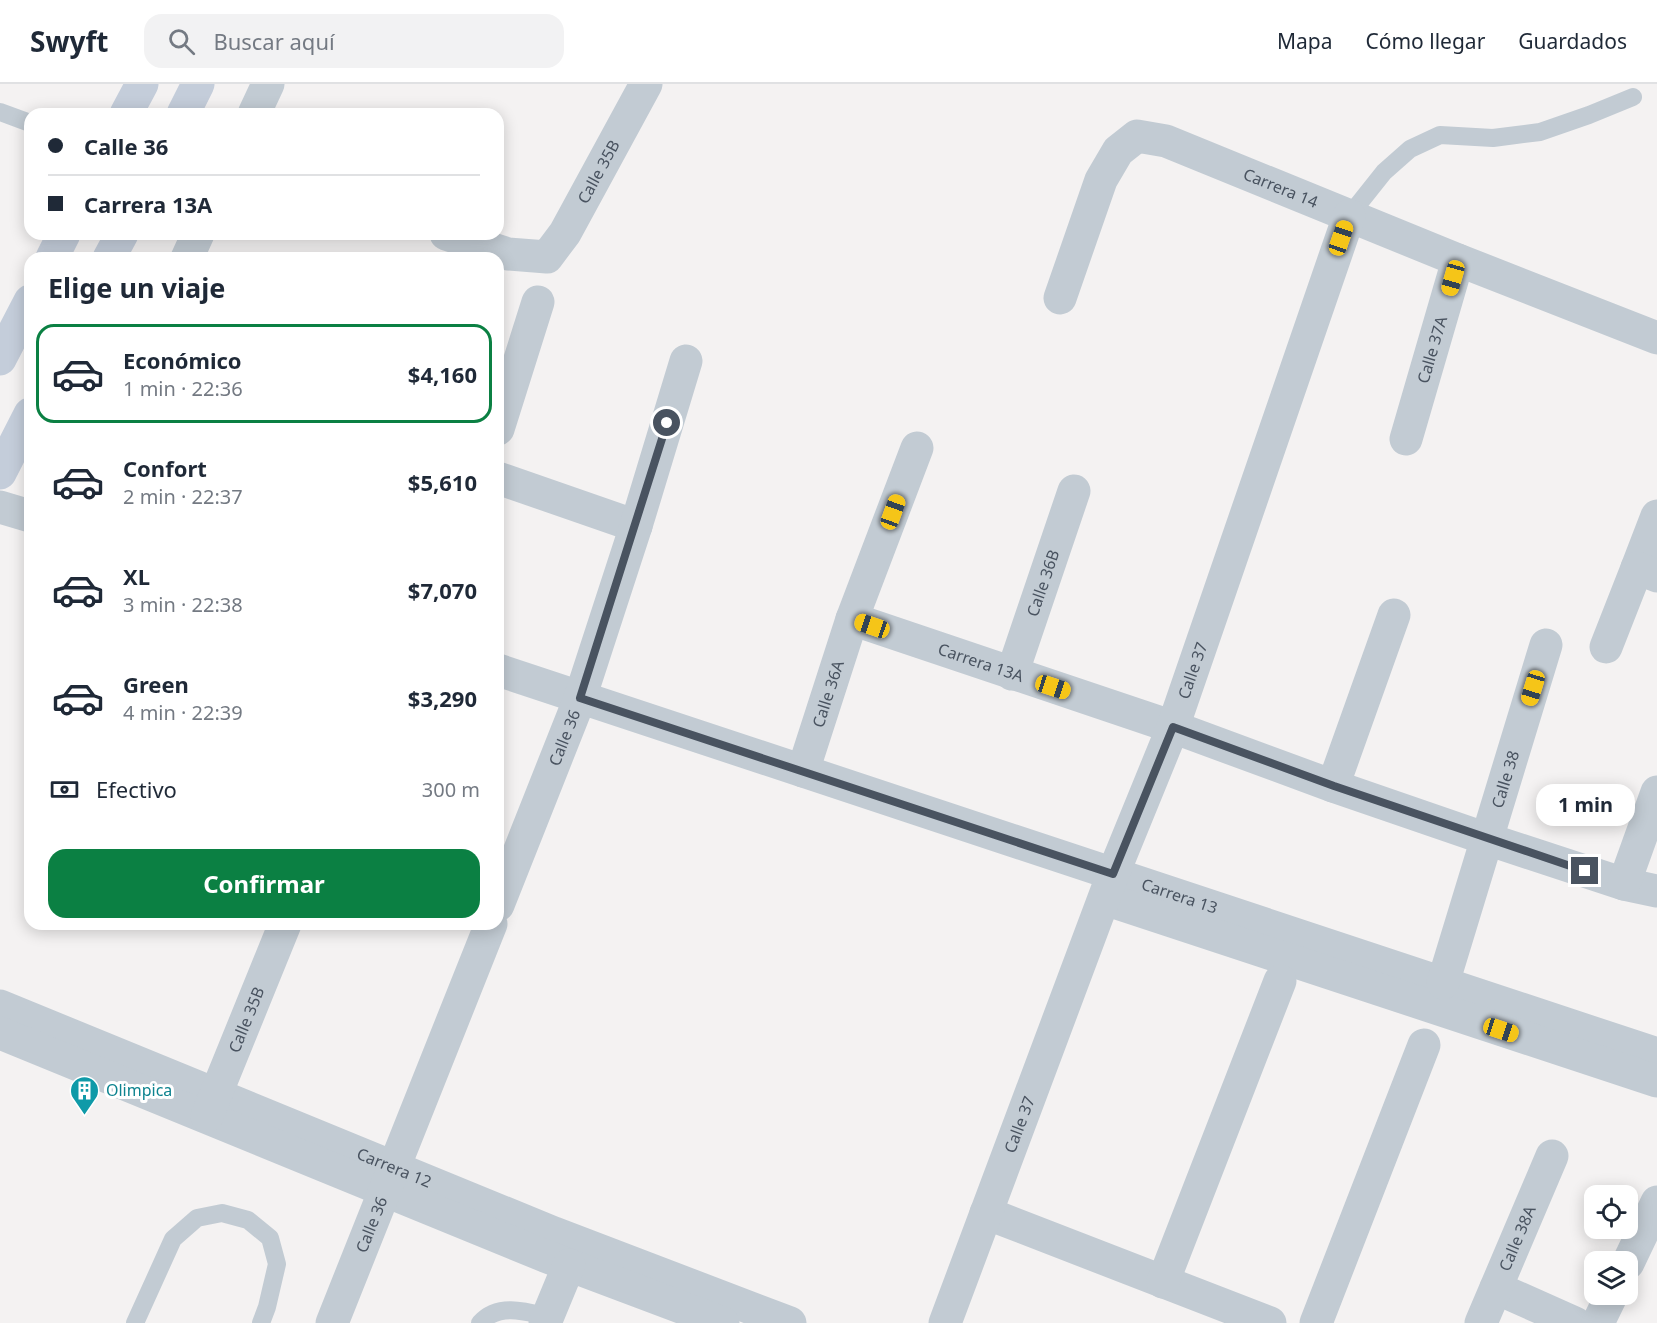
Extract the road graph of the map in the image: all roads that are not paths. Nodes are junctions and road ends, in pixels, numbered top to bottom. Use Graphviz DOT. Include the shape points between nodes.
graph roads {
  1 [pos="142,84"];
  2 [pos="198,84"];
  3 [pos="268,84"];
  4 [pos="646,84"];
  5 [pos="1633,97"];
  6 [pos="129,108"];
  7 [pos="186,108"];
  8 [pos="257,108"];
  9 [pos="0,112"];
  10 [pos="24,121"];
  11 [pos="1349,216"];
  12 [pos="464,240"];
  13 [pos="499,252"];
  14 [pos="504,254"];
  15 [pos="1458,260"];
  16 [pos="1060,298"];
  17 [pos="538,302"];
  18 [pos="24,313"];
  19 [pos="1657,338"];
  20 [pos="0,359"];
  21 [pos="686,361"];
  22 [pos="504,410"];
  23 [pos="24,426"];
  24 [pos="1406,439"];
  25 [pos="917,448"];
  26 [pos="0,473"];
  27 [pos="504,480"];
  28 [pos="1074,490"];
  29 [pos="0,507"];
  30 [pos="24,514"];
  31 [pos="1657,516"];
  32 [pos="636,526"];
  33 [pos="1647,572"];
  34 [pos="1394,615"];
  35 [pos="852,619"];
  36 [pos="1546,645"];
  37 [pos="1606,647"];
  38 [pos="504,672"];
  39 [pos="1012,674"];
  40 [pos="580,698"];
  41 [pos="1173,727"];
  42 [pos="803,771"];
  43 [pos="1334,786"];
  44 [pos="1657,792"];
  45 [pos="1487,838"];
  46 [pos="1624,884"];
  47 [pos="1109,886"];
  48 [pos="504,890"];
  49 [pos="1657,891"];
  50 [pos="283,930"];
  51 [pos="489,930"];
  52 [pos="1281,981"];
  53 [pos="1443,983"];
  54 [pos="0,1006"];
  55 [pos="0,1033"];
  56 [pos="1424,1045"];
  57 [pos="1657,1054"];
  58 [pos="1657,1081"];
  59 [pos="211,1106"];
  60 [pos="1552,1156"];
  61 [pos="390,1179"];
  62 [pos="1657,1202"];
  63 [pos="986,1213"];
  64 [pos="1634,1251"];
  65 [pos="556,1252"];
  66 [pos="1163,1282"];
  67 [pos="1496,1288"];
  68 [pos="1607,1305"];
  69 [pos="547,1320"];
  70 [pos="135,1323"];
  71 [pos="261,1323"];
  72 [pos="332,1323"];
  73 [pos="480,1323"];
  74 [pos="723,1323"];
  75 [pos="790,1323"];
  76 [pos="945,1323"];
  77 [pos="1270,1323"];
  78 [pos="1316,1323"];
  79 [pos="1481,1323"];
  80 [pos="1575,1323"];
  81 [pos="1598,1323"];
  1 -- 6 [label="main road"];
  2 -- 7 [label="main road"];
  3 -- 8 [label="street"];
  4 -- 14 [label="street, Calle 35B" via="566,233 547,257"];
  5 -- 11 [label="lane" via="1540,132 1493,138 1440,135 1410,149 1393,164"];
  9 -- 10 [label="lane"];
  11 -- 15 [label="street, Carrera 14"];
  11 -- 16 [label="street, Carrera 14" via="1166,141 1137,136 1118,151 1101,180"];
  11 -- 41 [label="street, Calle 37"];
  12 -- 13 [label="street, Calle 35B"];
  15 -- 19 [label="street, Carrera 14"];
  15 -- 24 [label="street, Calle 37A"];
  17 -- 22 [label="street"];
  18 -- 20 [label="main road"];
  21 -- 32 [label="street, Calle 36"];
  23 -- 26 [label="main road"];
  25 -- 35 [label="street, Calle 36A"];
  27 -- 32 [label="street"];
  28 -- 39 [label="street, Calle 36B"];
  29 -- 30 [label="street"];
  31 -- 33 [label="street"];
  32 -- 40 [label="street, Calle 36"];
  33 -- 37 [label="street"];
  34 -- 43 [label="street"];
  35 -- 39 [label="street, Carrera 13A"];
  35 -- 42 [label="street, Calle 36A"];
  36 -- 45 [label="street, Calle 38"];
  38 -- 40 [label="street, Carrera 13"];
  39 -- 41 [label="street, Carrera 13A"];
  40 -- 42 [label="street, Carrera 13"];
  40 -- 48 [label="street, Calle 36"];
  41 -- 43 [label="street, Carrera 13A"];
  41 -- 47 [label="street, Calle 37"];
  42 -- 47 [label="street, Carrera 13"];
  43 -- 45 [label="street, Carrera 13A"];
  44 -- 46 [label="street"];
  45 -- 46 [label="street, Carrera 13A"];
  45 -- 53 [label="street, Calle 38"];
  46 -- 49 [label="street, Carrera 13A"];
  47 -- 53 [label="street, Carrera 13"];
  47 -- 58 [label="street, Carrera 13"];
  47 -- 63 [label="street, Calle 37"];
  50 -- 59 [label="street, Calle 35B"];
  51 -- 61 [label="street, Calle 36"];
  52 -- 66 [label="street"];
  53 -- 57 [label="street, Carrera 13"];
  54 -- 59 [label="street, Carrera 12"];
  55 -- 59 [label="street, Carrera 12"];
  56 -- 78 [label="street"];
  59 -- 61 [label="street, Carrera 12"];
  60 -- 67 [label="street, Calle 38A"];
  61 -- 65 [label="street, Carrera 12"];
  61 -- 72 [label="street, Calle 36"];
  62 -- 64 [label="street"];
  63 -- 66 [label="street"];
  63 -- 76 [label="street, Calle 37"];
  65 -- 69 [label="street"];
  65 -- 74 [label="street, Carrera 12"];
  65 -- 75 [label="street, Carrera 12"];
  66 -- 77 [label="street"];
  67 -- 79 [label="street, Calle 38A"];
  67 -- 80 [label="street"];
  68 -- 81 [label="street"];
  69 -- 73 [label="lane" via="517,1309 487,1315"];
  70 -- 71 [label="lane" via="173,1239 196,1218 222,1213 248,1220 270,1238 277,1264"];
}
